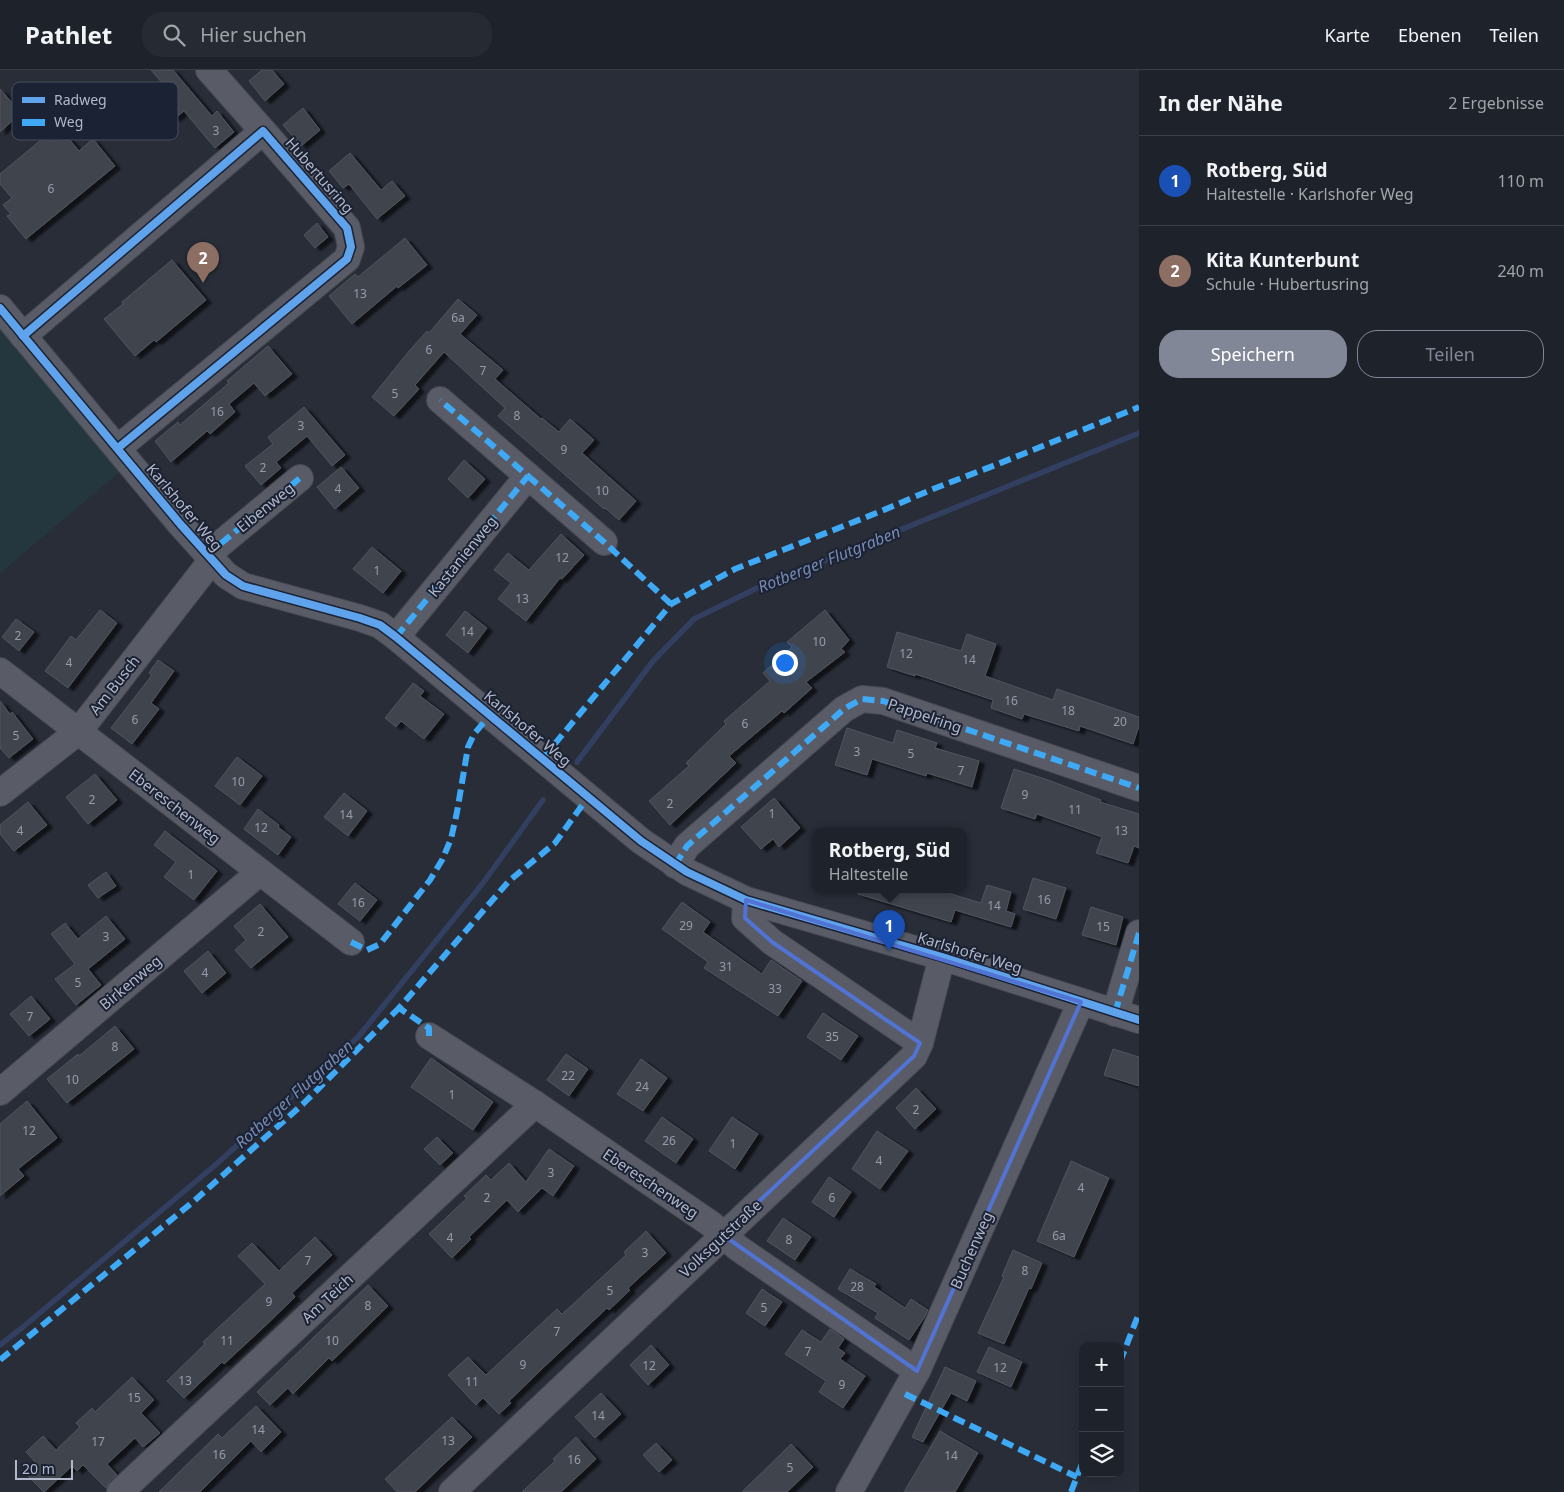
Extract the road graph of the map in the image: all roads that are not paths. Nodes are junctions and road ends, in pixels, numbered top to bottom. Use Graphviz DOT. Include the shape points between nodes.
graph roads {
  1 [pos="210,70"];
  2 [pos="263,131"];
  3 [pos="0,308"];
  4 [pos="23,336"];
  5 [pos="440,400"];
  6 [pos="118,448"];
  7 [pos="528,476"];
  8 [pos="300,478"];
  9 [pos="604,542"];
  10 [pos="209,557"];
  11 [pos="396,637"];
  12 [pos="0,672"];
  13 [pos="78,731"];
  14 [pos="1139,788"];
  15 [pos="0,794"];
  16 [pos="675,865"];
  17 [pos="260,872"];
  18 [pos="746,900"];
  19 [pos="1139,933"];
  20 [pos="350,942"];
  21 [pos="942,957"];
  22 [pos="1081,1002"];
  23 [pos="1127,1016"];
  24 [pos="429,1036"];
  25 [pos="920,1043"];
  26 [pos="0,1092"];
  27 [pos="534,1104"];
  28 [pos="723,1235"];
  29 [pos="917,1371"];
  30 [pos="120,1492"];
  31 [pos="452,1492"];
  32 [pos="849,1492"];
  1 -- 2 [label="street, Hubertusring"];
  2 -- 4 [label="street"];
  2 -- 6 [label="street, Hubertusring" via="347,228 350,247 347,259"];
  3 -- 4 [label="street, Karlshofer Weg"];
  4 -- 6 [label="street, Karlshofer Weg"];
  5 -- 7 [label="street"];
  6 -- 10 [label="street, Karlshofer Weg"];
  7 -- 9 [label="street"];
  7 -- 11 [label="street, Kastanienweg"];
  8 -- 10 [label="street, Eibenweg"];
  10 -- 11 [label="street, Karlshofer Weg" via="226,575 243,586 360,618 380,625"];
  10 -- 13 [label="street, Am Busch"];
  11 -- 16 [label="street, Karlshofer Weg" via="641,841"];
  12 -- 13 [label="street, Ebereschenweg"];
  13 -- 15 [label="street, Am Busch"];
  13 -- 17 [label="street, Ebereschenweg"];
  14 -- 16 [label="street, Pappelring" via="883,701 862,699 844,709 688,846"];
  16 -- 18 [label="street, Karlshofer Weg"];
  17 -- 20 [label="street, Ebereschenweg"];
  17 -- 26 [label="street, Birkenweg"];
  18 -- 21 [label="street, Karlshofer Weg"];
  18 -- 25 [label="street" via="745,918 772,942"];
  19 -- 23 [label="street"];
  21 -- 22 [label="street, Karlshofer Weg"];
  21 -- 25 [label="street, Volksgutstraße"];
  22 -- 23 [label="street, Karlshofer Weg"];
  22 -- 29 [label="street, Buchenweg"];
  24 -- 27 [label="street, Ebereschenweg"];
  25 -- 28 [label="street, Volksgutstraße" via="914,1056"];
  27 -- 28 [label="street, Ebereschenweg"];
  27 -- 30 [label="street, Am Teich"];
  28 -- 29 [label="street, Ebereschenweg"];
  28 -- 31 [label="street, Volksgutstraße"];
  29 -- 32 [label="street, Buchenweg"];
}
